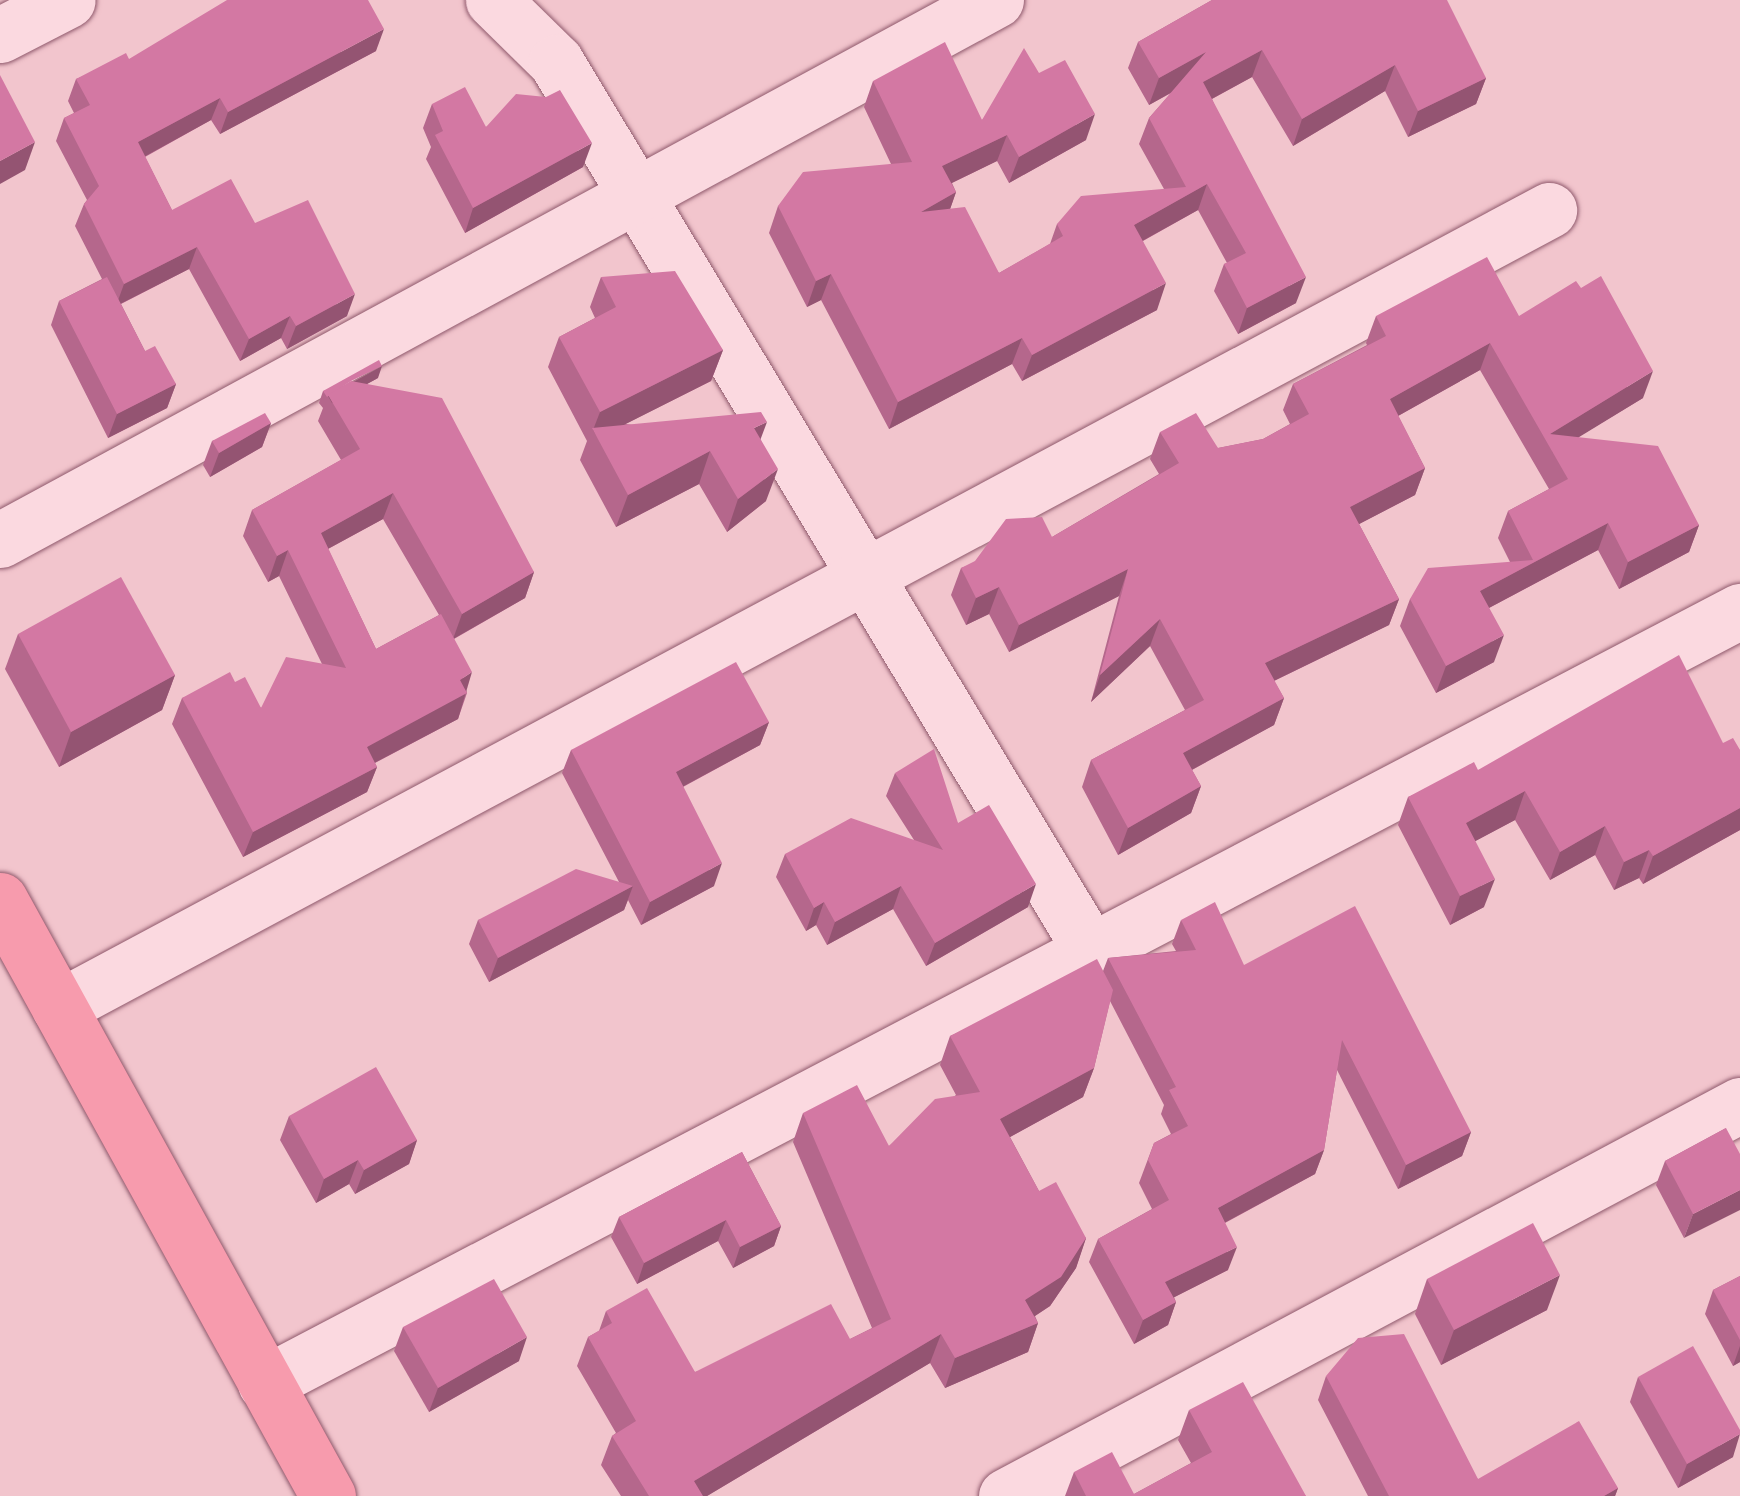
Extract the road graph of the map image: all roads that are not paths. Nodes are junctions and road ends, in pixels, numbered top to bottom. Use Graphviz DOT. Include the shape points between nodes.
graph roads {
  1 [pos="68,0"];
  2 [pos="493,0"];
  3 [pos="996,0"];
  4 [pos="0,36"];
  5 [pos="637,196"];
  6 [pos="1549,210"];
  7 [pos="0,540"];
  8 [pos="865,576"];
  9 [pos="1740,612"];
  10 [pos="0,900"];
  11 [pos="1091,951"];
  12 [pos="59,1007"];
  13 [pos="1740,1105"];
  14 [pos="265,1383"];
  15 [pos="328,1496"];
  16 [pos="1006,1496"];
  1 -- 4 [label="street"];
  2 -- 5 [label="street" via="556,62"];
  3 -- 5 [label="street"];
  5 -- 7 [label="street"];
  5 -- 8 [label="street"];
  6 -- 8 [label="street"];
  8 -- 11 [label="street"];
  8 -- 12 [label="street"];
  9 -- 11 [label="street"];
  10 -- 12 [label="main road"];
  11 -- 14 [label="street"];
  12 -- 14 [label="main road"];
  13 -- 16 [label="street"];
  14 -- 15 [label="main road"];
}
